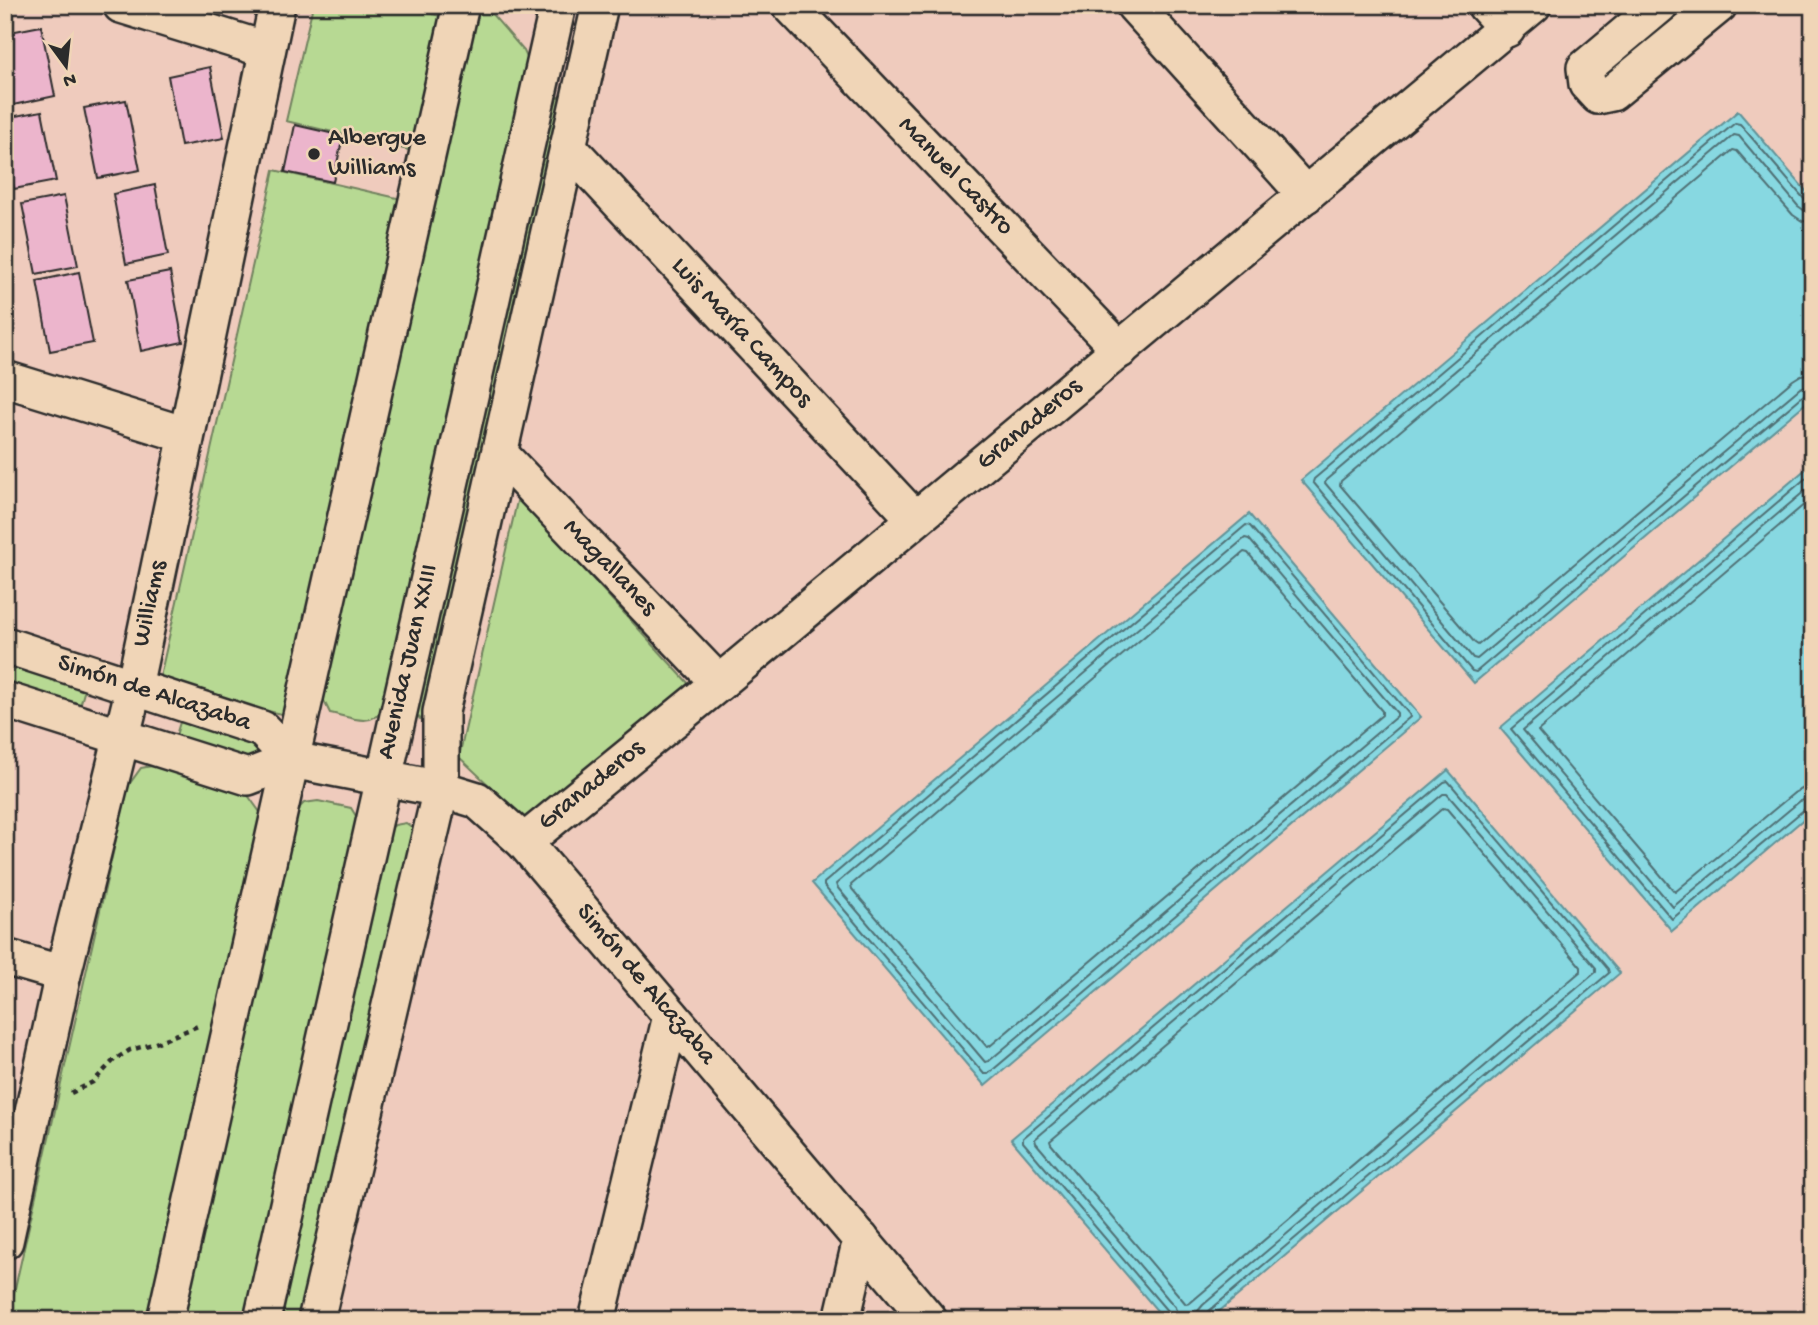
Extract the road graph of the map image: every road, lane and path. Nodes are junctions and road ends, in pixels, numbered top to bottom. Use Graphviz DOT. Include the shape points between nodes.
graph roads {
  1 [pos="121,5"];
  2 [pos="277,5"];
  3 [pos="461,5"];
  4 [pos="529,5"];
  5 [pos="600,5"];
  6 [pos="790,5"];
  7 [pos="1134,5"];
  8 [pos="1533,5"];
  9 [pos="1660,5"];
  10 [pos="1719,5"];
  11 [pos="1496,17"];
  12 [pos="555,18"];
  13 [pos="267,50"];
  14 [pos="587,68"];
  15 [pos="568,147"];
  16 [pos="1306,195"];
  17 [pos="1120,350"];
  18 [pos="5,379"];
  19 [pos="186,435"];
  20 [pos="500,454"];
  21 [pos="915,520"];
  22 [pos="5,645"];
  23 [pos="719,683"];
  24 [pos="134,687"];
  25 [pos="5,700"];
  26 [pos="121,738"];
  27 [pos="292,761"];
  28 [pos="383,779"];
  29 [pos="441,789"];
  30 [pos="524,842"];
  31 [pos="5,957"];
  32 [pos="63,974"];
  33 [pos="235,1013"];
  34 [pos="671,1016"];
  35 [pos="33,1112"];
  36 [pos="861,1239"];
  37 [pos="5,1241"];
  38 [pos="165,1320"];
  39 [pos="261,1320"];
  40 [pos="316,1320"];
  41 [pos="597,1320"];
  42 [pos="842,1320"];
  43 [pos="929,1320"];
  1 -- 13 [label="street"];
  2 -- 13 [label="street, Williams"];
  3 -- 27 [label="street"];
  4 -- 12 [label="street"];
  5 -- 14 [label="street, Avenida Juan XXIII"];
  6 -- 17 [label="street, Manuel Castro"];
  7 -- 16 [label="street"];
  8 -- 11 [label="street, Granaderos"];
  9 -- 10 [label="street" via="1586,68 1587,84 1598,96 1612,93"];
  11 -- 16 [label="street, Granaderos"];
  12 -- 14 [label="street"];
  12 -- 28 [label="street, Avenida Juan XXIII"];
  13 -- 19 [label="street, Williams"];
  14 -- 15 [label="street, Avenida Juan XXIII"];
  15 -- 20 [label="street, Avenida Juan XXIII"];
  15 -- 21 [label="street, Luis María Campos"];
  16 -- 17 [label="street, Granaderos"];
  17 -- 21 [label="street, Granaderos"];
  18 -- 19 [label="street"];
  19 -- 24 [label="street, Williams"];
  20 -- 23 [label="street, Magallanes"];
  20 -- 29 [label="street, Avenida Juan XXIII" via="441,712"];
  21 -- 23 [label="street, Granaderos"];
  22 -- 24 [label="street, Simón de Alcazaba"];
  23 -- 30 [label="street, Granaderos"];
  24 -- 26 [label="street, Williams"];
  24 -- 27 [label="street, Simón de Alcazaba" via="262,729"];
  25 -- 26 [label="street, Simón de Alcazaba"];
  26 -- 27 [label="street, Simón de Alcazaba" via="248,777"];
  26 -- 32 [label="street, Williams"];
  27 -- 28 [label="street, Simón de Alcazaba"];
  27 -- 33 [label="street"];
  28 -- 29 [label="street, Simón de Alcazaba"];
  28 -- 39 [label="street, Avenida Juan XXIII"];
  29 -- 30 [label="street, Simón de Alcazaba" via="477,800"];
  29 -- 40 [label="street, Avenida Juan XXIII"];
  30 -- 34 [label="street, Simón de Alcazaba"];
  31 -- 32 [label="street"];
  32 -- 35 [label="street, Williams"];
  33 -- 35 [label="path" via="130,1050 93,1082"];
  33 -- 38 [label="street"];
  34 -- 36 [label="street, Simón de Alcazaba"];
  34 -- 41 [label="street"];
  35 -- 37 [label="street, Williams"];
  36 -- 42 [label="street"];
  36 -- 43 [label="street, Simón de Alcazaba"];
}
